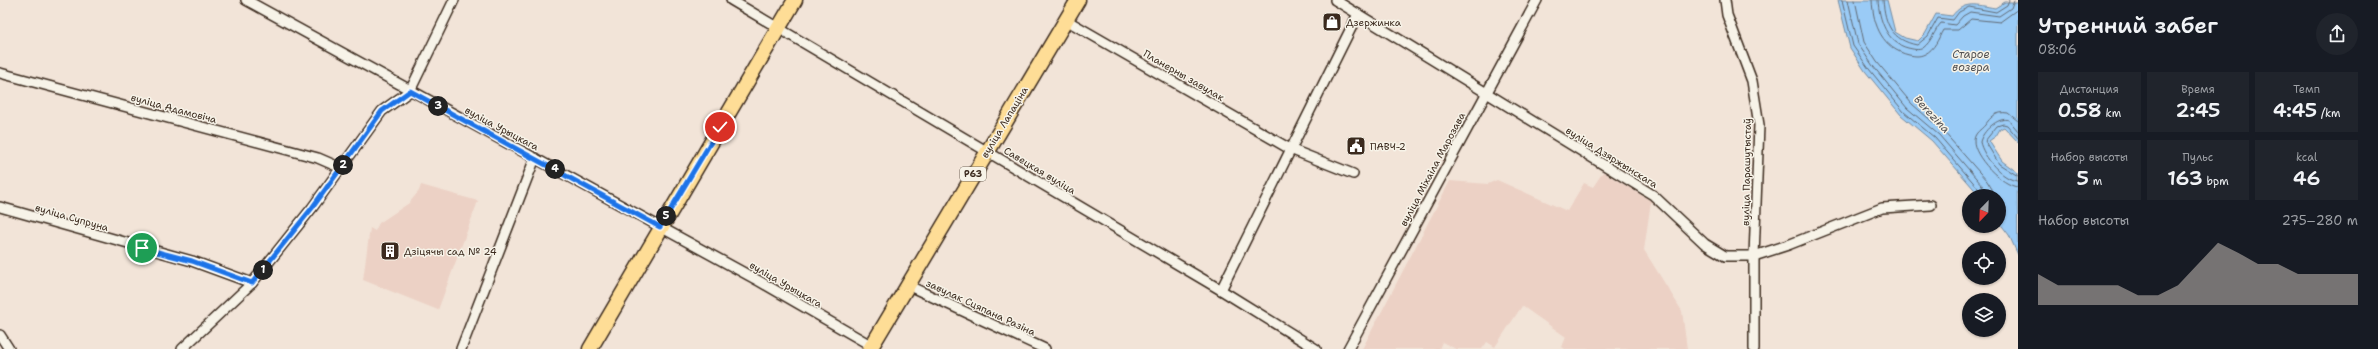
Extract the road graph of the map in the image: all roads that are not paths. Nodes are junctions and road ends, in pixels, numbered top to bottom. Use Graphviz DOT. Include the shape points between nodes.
graph roads {
  1 [pos="246,0"];
  2 [pos="454,0"];
  3 [pos="731,0"];
  4 [pos="795,0"];
  5 [pos="1078,0"];
  6 [pos="1335,0"];
  7 [pos="1537,0"];
  8 [pos="1725,0"];
  9 [pos="1358,14"];
  10 [pos="1066,20"];
  11 [pos="779,28"];
  12 [pos="0,73"];
  13 [pos="410,91"];
  14 [pos="1486,92"];
  15 [pos="1290,149"];
  16 [pos="986,151"];
  17 [pos="535,158"];
  18 [pos="341,168"];
  19 [pos="1353,174"];
  20 [pos="1931,205"];
  21 [pos="0,207"];
  22 [pos="660,227"];
  23 [pos="1754,256"];
  24 [pos="252,283"];
  25 [pos="907,285"];
  26 [pos="1221,290"];
  27 [pos="0,335"];
  28 [pos="871,348"];
  29 [pos="9,349"];
  30 [pos="182,349"];
  31 [pos="461,349"];
  32 [pos="590,349"];
  33 [pos="1045,349"];
  34 [pos="1316,349"];
  35 [pos="1348,349"];
  36 [pos="1754,349"];
  1 -- 13 [label="street, вуліца Урыцкага"];
  2 -- 13 [label="street"];
  3 -- 11 [label="street, Савецкая вуліца"];
  4 -- 11 [label="main road"];
  5 -- 10 [label="main road, вуліца Лапаціна / Р63"];
  6 -- 9 [label="street, вуліца Дзяржынскага"];
  7 -- 14 [label="street, вуліца Міхаіла Марозава"];
  8 -- 23 [label="street, вуліца Парашутыстаў" via="1727,15 1752,81 1758,112"];
  9 -- 14 [label="street, вуліца Дзяржынскага"];
  9 -- 15 [label="street"];
  10 -- 15 [label="street, Планерны завулак"];
  10 -- 16 [label="main road, вуліца Лапаціна / Р63"];
  11 -- 16 [label="street, Савецкая вуліца"];
  11 -- 22 [label="main road"];
  12 -- 18 [label="street, вуліца Адамовіча" via="318,158"];
  13 -- 17 [label="street, вуліца Урыцкага"];
  13 -- 18 [label="street" via="382,111"];
  14 -- 23 [label="street, вуліца Дзяржынскага" via="1653,195 1705,244 1725,256"];
  14 -- 35 [label="street, вуліца Міхаіла Марозава"];
  15 -- 19 [label="street, Планерны завулак"];
  15 -- 26 [label="street"];
  16 -- 25 [label="main road, вуліца Лапаціна / Р63"];
  16 -- 26 [label="street, Савецкая вуліца"];
  17 -- 22 [label="street, вуліца Урыцкага"];
  17 -- 31 [label="street"];
  18 -- 24 [label="street"];
  20 -- 23 [label="street, вуліца Дзяржынскага" via="1882,208"];
  21 -- 24 [label="street, вуліца Супруна" via="192,261"];
  22 -- 28 [label="street, вуліца Урыцкага"];
  22 -- 32 [label="main road"];
  23 -- 36 [label="street, вуліца Парашутыстаў"];
  24 -- 30 [label="street"];
  25 -- 28 [label="main road, вуліца Лапаціна / Р63"];
  25 -- 33 [label="street, завулак Сцяпана Разіна"];
  26 -- 34 [label="street, Савецкая вуліца"];
  27 -- 29 [label="street"];
}
